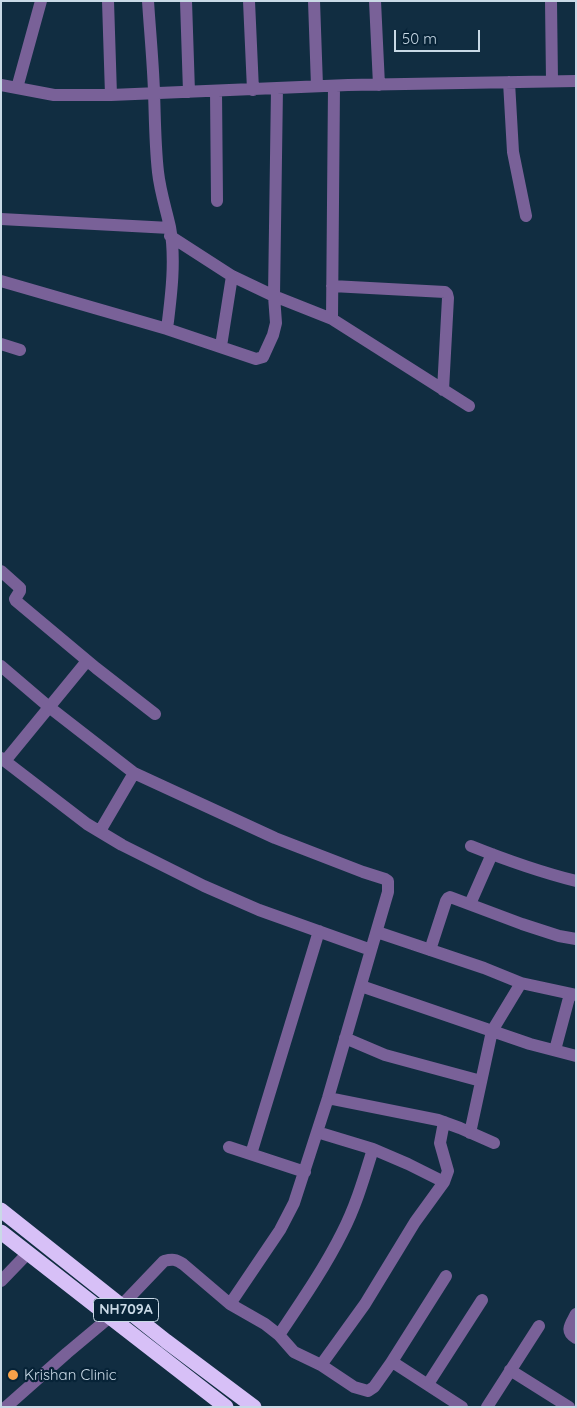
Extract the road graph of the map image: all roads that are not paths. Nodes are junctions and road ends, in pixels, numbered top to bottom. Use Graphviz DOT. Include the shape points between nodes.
graph roads {
  1 [pos="41,1"];
  2 [pos="108,1"];
  3 [pos="148,1"];
  4 [pos="186,1"];
  5 [pos="248,1"];
  6 [pos="314,1"];
  7 [pos="374,1"];
  8 [pos="551,1"];
  9 [pos="552,81"];
  10 [pos="576,81"];
  11 [pos="509,82"];
  12 [pos="1,85"];
  13 [pos="379,85"];
  14 [pos="317,86"];
  15 [pos="334,86"];
  16 [pos="17,88"];
  17 [pos="278,88"];
  18 [pos="253,90"];
  19 [pos="216,91"];
  20 [pos="189,92"];
  21 [pos="154,93"];
  22 [pos="111,95"];
  23 [pos="217,200"];
  24 [pos="526,216"];
  25 [pos="1,219"];
  26 [pos="170,232"];
  27 [pos="232,276"];
  28 [pos="1,281"];
  29 [pos="332,286"];
  30 [pos="274,296"];
  31 [pos="332,319"];
  32 [pos="166,329"];
  33 [pos="1,344"];
  34 [pos="221,346"];
  35 [pos="20,350"];
  36 [pos="443,390"];
  37 [pos="470,406"];
  38 [pos="1,572"];
  39 [pos="88,661"];
  40 [pos="1,666"];
  41 [pos="48,707"];
  42 [pos="155,714"];
  43 [pos="3,759"];
  44 [pos="134,774"];
  45 [pos="100,832"];
  46 [pos="472,846"];
  47 [pos="492,854"];
  48 [pos="576,881"];
  49 [pos="470,904"];
  50 [pos="319,931"];
  51 [pos="376,932"];
  52 [pos="576,939"];
  53 [pos="371,950"];
  54 [pos="430,950"];
  55 [pos="521,983"];
  56 [pos="361,986"];
  57 [pos="573,995"];
  58 [pos="492,1031"];
  59 [pos="345,1038"];
  60 [pos="555,1050"];
  61 [pos="576,1056"];
  62 [pos="481,1080"];
  63 [pos="328,1098"];
  64 [pos="444,1122"];
  65 [pos="317,1132"];
  66 [pos="470,1133"];
  67 [pos="494,1143"];
  68 [pos="229,1147"];
  69 [pos="373,1149"];
  70 [pos="251,1154"];
  71 [pos="305,1172"];
  72 [pos="444,1182"];
  73 [pos="1,1210"];
  74 [pos="1,1232"];
  75 [pos="28,1253"];
  76 [pos="446,1276"];
  77 [pos="1,1281"];
  78 [pos="482,1300"];
  79 [pos="230,1304"];
  80 [pos="121,1306"];
  81 [pos="576,1314"];
  82 [pos="110,1317"];
  83 [pos="539,1326"];
  84 [pos="279,1335"];
  85 [pos="576,1338"];
  86 [pos="392,1363"];
  87 [pos="321,1365"];
  88 [pos="510,1370"];
  89 [pos="428,1384"];
  90 [pos="6,1407"];
  91 [pos="226,1407"];
  92 [pos="254,1407"];
  93 [pos="462,1407"];
  94 [pos="487,1407"];
  95 [pos="569,1407"];
  1 -- 16 [label="street"];
  2 -- 22 [label="street"];
  3 -- 21 [label="street"];
  4 -- 20 [label="street"];
  5 -- 18 [label="street"];
  6 -- 14 [label="street"];
  7 -- 13 [label="street"];
  8 -- 9 [label="street"];
  9 -- 10 [label="street"];
  9 -- 11 [label="street"];
  11 -- 13 [label="street"];
  11 -- 24 [label="street" via="513,152"];
  12 -- 16 [label="street"];
  13 -- 15 [label="street"];
  14 -- 15 [label="street"];
  14 -- 17 [label="street"];
  15 -- 29 [label="street"];
  16 -- 22 [label="street" via="54,95"];
  17 -- 18 [label="street"];
  17 -- 30 [label="street"];
  18 -- 19 [label="street"];
  19 -- 20 [label="street"];
  19 -- 23 [label="street"];
  20 -- 21 [label="street"];
  21 -- 22 [label="street"];
  21 -- 26 [label="street" via="158,174"];
  25 -- 26 [label="street"];
  26 -- 27 [label="street"];
  26 -- 32 [label="street" via="173,264"];
  27 -- 30 [label="street"];
  27 -- 34 [label="street"];
  28 -- 32 [label="street"];
  29 -- 31 [label="street"];
  29 -- 36 [label="street" via="445,292 448,298"];
  30 -- 31 [label="street"];
  30 -- 34 [label="street" via="276,323 263,357 256,359"];
  31 -- 36 [label="street"];
  32 -- 34 [label="street"];
  33 -- 35 [label="street"];
  36 -- 37 [label="street"];
  38 -- 39 [label="street" via="20,588 16,601"];
  39 -- 41 [label="street"];
  39 -- 42 [label="street"];
  40 -- 41 [label="street"];
  41 -- 43 [label="street"];
  41 -- 44 [label="street"];
  43 -- 45 [label="street"];
  44 -- 45 [label="street"];
  44 -- 51 [label="street" via="275,838 385,879 388,892"];
  45 -- 50 [label="street" via="204,886"];
  46 -- 47 [label="street"];
  47 -- 48 [label="street"];
  47 -- 49 [label="street"];
  49 -- 52 [label="street" via="531,927"];
  49 -- 54 [label="street" via="453,897 446,900"];
  50 -- 53 [label="street"];
  50 -- 70 [label="street"];
  51 -- 53 [label="street"];
  51 -- 54 [label="street"];
  53 -- 56 [label="street"];
  54 -- 55 [label="street"];
  55 -- 57 [label="street"];
  55 -- 58 [label="street"];
  56 -- 58 [label="street"];
  56 -- 59 [label="street"];
  57 -- 60 [label="street"];
  58 -- 60 [label="street"];
  58 -- 62 [label="street"];
  59 -- 62 [label="street" via="385,1055"];
  59 -- 63 [label="street"];
  60 -- 61 [label="street"];
  62 -- 66 [label="street"];
  63 -- 64 [label="street"];
  63 -- 65 [label="street"];
  64 -- 66 [label="street"];
  64 -- 72 [label="street" via="440,1143 448,1171"];
  65 -- 69 [label="street"];
  65 -- 71 [label="street"];
  66 -- 67 [label="street"];
  68 -- 70 [label="street"];
  69 -- 72 [label="street"];
  69 -- 84 [label="street" via="343,1232"];
  70 -- 71 [label="street"];
  71 -- 79 [label="street" via="280,1230"];
  72 -- 87 [label="street"];
  73 -- 80 [label="highway, NH709A"];
  74 -- 75 [label="highway, NH709A"];
  75 -- 77 [label="street"];
  75 -- 82 [label="highway, NH709A"];
  76 -- 86 [label="street"];
  78 -- 89 [label="street"];
  79 -- 80 [label="street" via="184,1264 171,1259 164,1261"];
  79 -- 84 [label="street"];
  80 -- 92 [label="highway, NH709A"];
  81 -- 85 [label="street" via="569,1330"];
  82 -- 90 [label="street"];
  82 -- 91 [label="highway, NH709A"];
  83 -- 88 [label="street"];
  84 -- 87 [label="street" via="294,1352"];
  86 -- 87 [label="street" via="368,1391 354,1387"];
  86 -- 89 [label="street"];
  88 -- 94 [label="street"];
  88 -- 95 [label="street"];
  89 -- 93 [label="street"];
}
